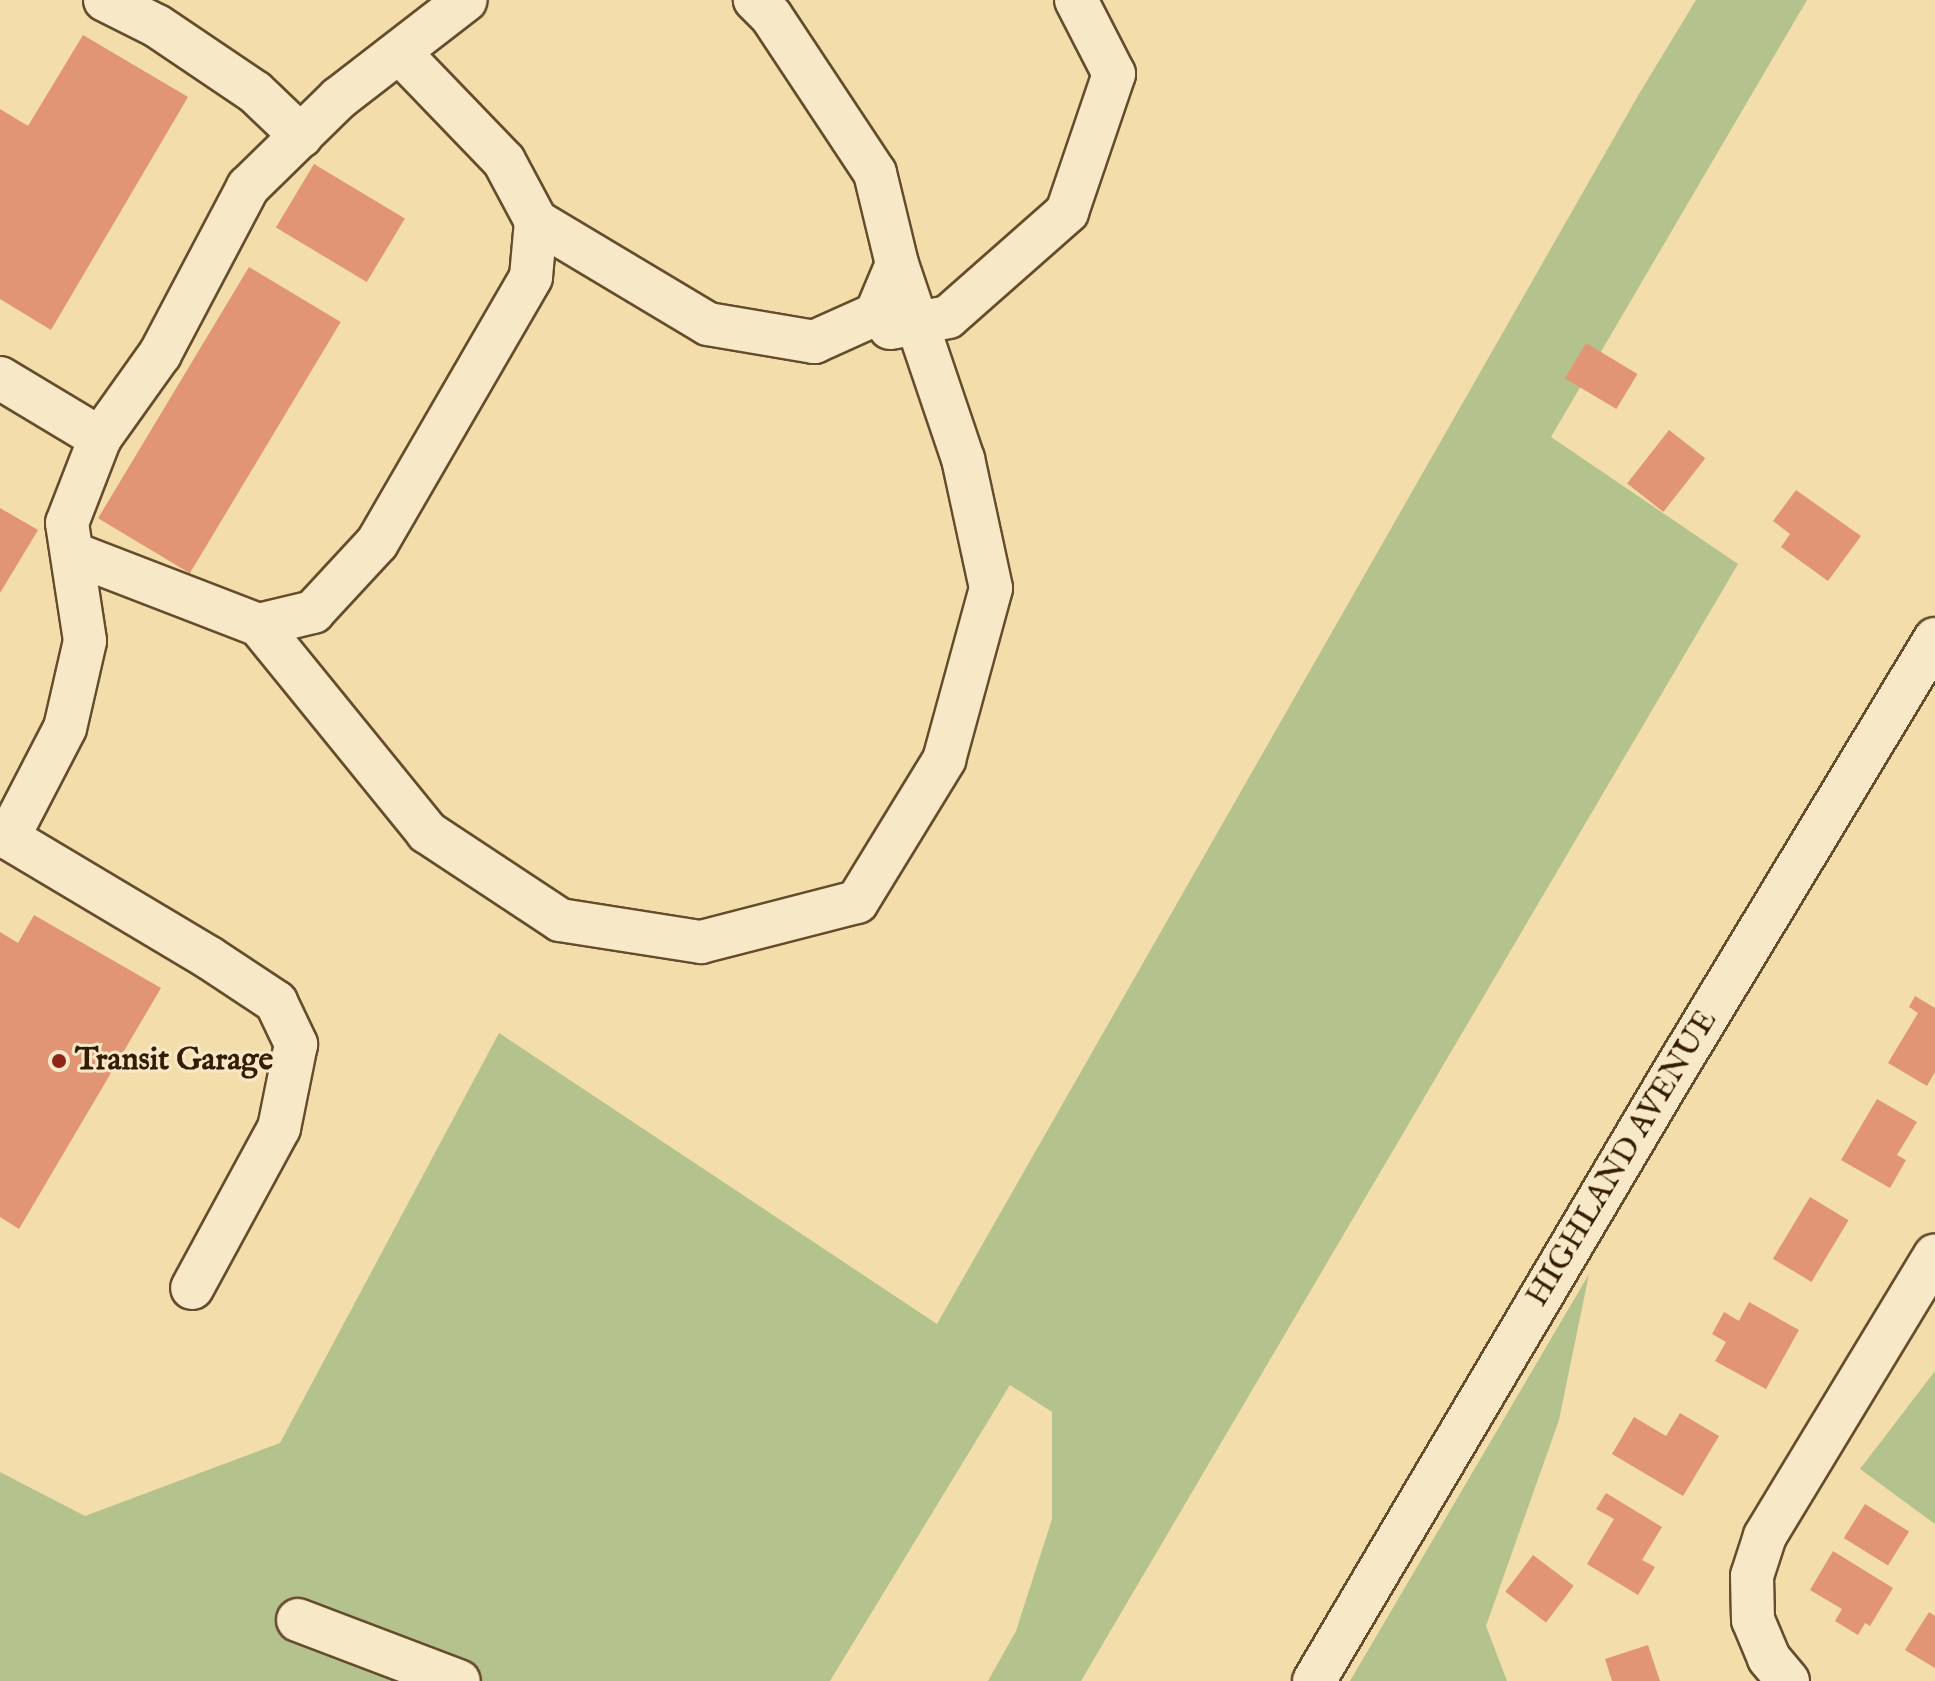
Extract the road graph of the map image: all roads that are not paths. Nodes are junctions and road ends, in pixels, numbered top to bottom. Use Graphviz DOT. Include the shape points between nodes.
graph roads {
  1 [pos="105,0"];
  2 [pos="466,0"];
  3 [pos="755,0"];
  4 [pos="1076,0"];
  5 [pos="399,52"];
  6 [pos="301,136"];
  7 [pos="536,221"];
  8 [pos="897,264"];
  9 [pos="917,323"];
  10 [pos="814,342"];
  11 [pos="0,378"];
  12 [pos="100,438"];
  13 [pos="72,553"];
  14 [pos="259,625"];
  15 [pos="1935,639"];
  16 [pos="4,835"];
  17 [pos="1935,1255"];
  18 [pos="192,1288"];
  19 [pos="298,1620"];
  20 [pos="459,1681"];
  21 [pos="1314,1681"];
  22 [pos="1788,1681"];
  1 -- 6 [label="street" via="157,26 255,92"];
  2 -- 5 [label="street"];
  3 -- 8 [label="street" via="771,16 875,173"];
  4 -- 9 [label="street" via="1114,74 1067,212 948,317"];
  5 -- 6 [label="street" via="339,98"];
  5 -- 7 [label="street" via="504,161"];
  6 -- 12 [label="street" via="248,187 160,354"];
  7 -- 10 [label="street" via="708,324"];
  7 -- 14 [label="street" via="531,277 377,543 313,612"];
  8 -- 9 [label="street"];
  8 -- 10 [label="street" via="876,314"];
  9 -- 10 [label="street"];
  9 -- 14 [label="street" via="963,459 991,588 944,760 857,902 701,942 560,920 427,832"];
  11 -- 12 [label="street"];
  12 -- 13 [label="street" via="67,523"];
  13 -- 14 [label="street"];
  13 -- 16 [label="street" via="85,641 72,699 65,728"];
  15 -- 21 [label="street, HIGHLAND AVENUE"];
  16 -- 18 [label="street" via="276,1002 296,1044 279,1128"];
  17 -- 22 [label="street" via="1765,1536 1752,1576 1753,1620 1769,1658"];
  19 -- 20 [label="street"];
}
